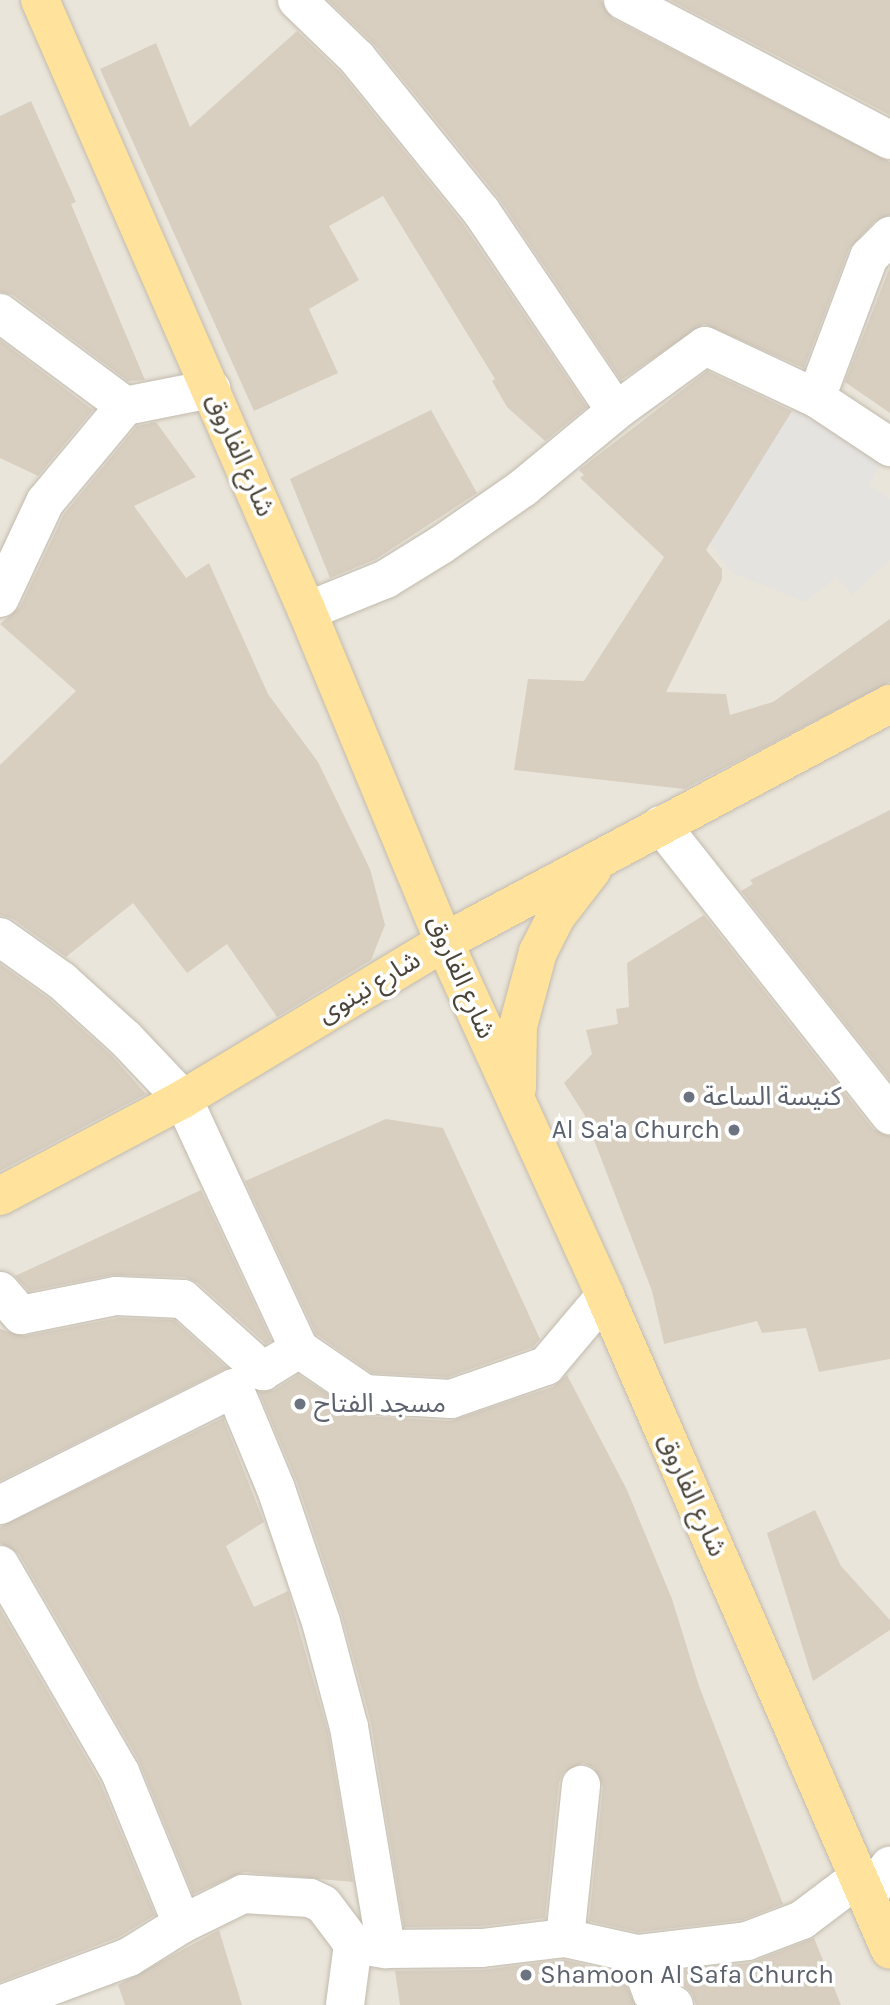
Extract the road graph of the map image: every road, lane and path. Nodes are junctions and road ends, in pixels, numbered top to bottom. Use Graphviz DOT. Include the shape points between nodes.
graph roads {
  1 [pos="40,0"];
  2 [pos="297,0"];
  3 [pos="622,0"];
  4 [pos="890,140"];
  5 [pos="890,236"];
  6 [pos="0,313"];
  7 [pos="211,389"];
  8 [pos="816,398"];
  9 [pos="125,406"];
  10 [pos="616,411"];
  11 [pos="890,447"];
  12 [pos="0,598"];
  13 [pos="307,611"];
  14 [pos="890,704"];
  15 [pos="662,825"];
  16 [pos="602,858"];
  17 [pos="0,937"];
  18 [pos="444,942"];
  19 [pos="183,1099"];
  20 [pos="518,1102"];
  21 [pos="890,1115"];
  22 [pos="0,1196"];
  23 [pos="0,1291"];
  24 [pos="605,1296"];
  25 [pos="299,1349"];
  26 [pos="249,1379"];
  27 [pos="0,1505"];
  28 [pos="0,1565"];
  29 [pos="581,1786"];
  30 [pos="872,1880"];
  31 [pos="182,1924"];
  32 [pos="565,1938"];
  33 [pos="370,1947"];
  34 [pos="890,1950"];
  35 [pos="637,1954"];
  36 [pos="0,2005"];
  37 [pos="345,2005"];
  38 [pos="674,2005"];
  1 -- 7 [label="main road, شارع الفاروق"];
  2 -- 10 [label="street" via="357,58 473,201"];
  3 -- 4 [label="street"];
  5 -- 8 [label="street" via="869,257"];
  6 -- 9 [label="street"];
  7 -- 9 [label="street"];
  7 -- 13 [label="main road, شارع الفاروق"];
  8 -- 10 [label="street" via="705,345"];
  8 -- 11 [label="street"];
  9 -- 12 [label="street" via="45,502"];
  10 -- 13 [label="street" via="523,488 441,545 386,579"];
  13 -- 18 [label="main road, شارع الفاروق"];
  14 -- 15 [label="main road, شارع نينوى"];
  15 -- 16 [label="main road, شارع نينوى"];
  15 -- 21 [label="street"];
  16 -- 18 [label="main road, شارع نينوى"];
  16 -- 20 [label="main road" via="577,887 538,952 518,1026"];
  17 -- 19 [label="street" via="62,981"];
  18 -- 19 [label="main road, شارع نينوى"];
  18 -- 20 [label="main road, شارع الفاروق"];
  19 -- 22 [label="main road, شارع نينوى"];
  19 -- 25 [label="street"];
  20 -- 24 [label="main road, شارع الفاروق"];
  23 -- 26 [label="street" via="21,1315 116,1296 183,1299"];
  24 -- 25 [label="street" via="546,1366 450,1399 365,1394"];
  24 -- 30 [label="main road, شارع الفاروق"];
  25 -- 26 [label="street"];
  26 -- 27 [label="street"];
  26 -- 33 [label="street" via="276,1489 321,1622 349,1727"];
  28 -- 31 [label="street" via="120,1772"];
  29 -- 32 [label="street"];
  30 -- 34 [label="main road, شارع الفاروق"];
  30 -- 35 [label="street" via="802,1920 747,1941"];
  31 -- 33 [label="street" via="243,1894 310,1898"];
  31 -- 36 [label="street" via="129,1957"];
  32 -- 33 [label="street" via="482,1948"];
  32 -- 35 [label="street"];
  33 -- 37 [label="street"];
  35 -- 38 [label="street" via="652,1993"];
}
